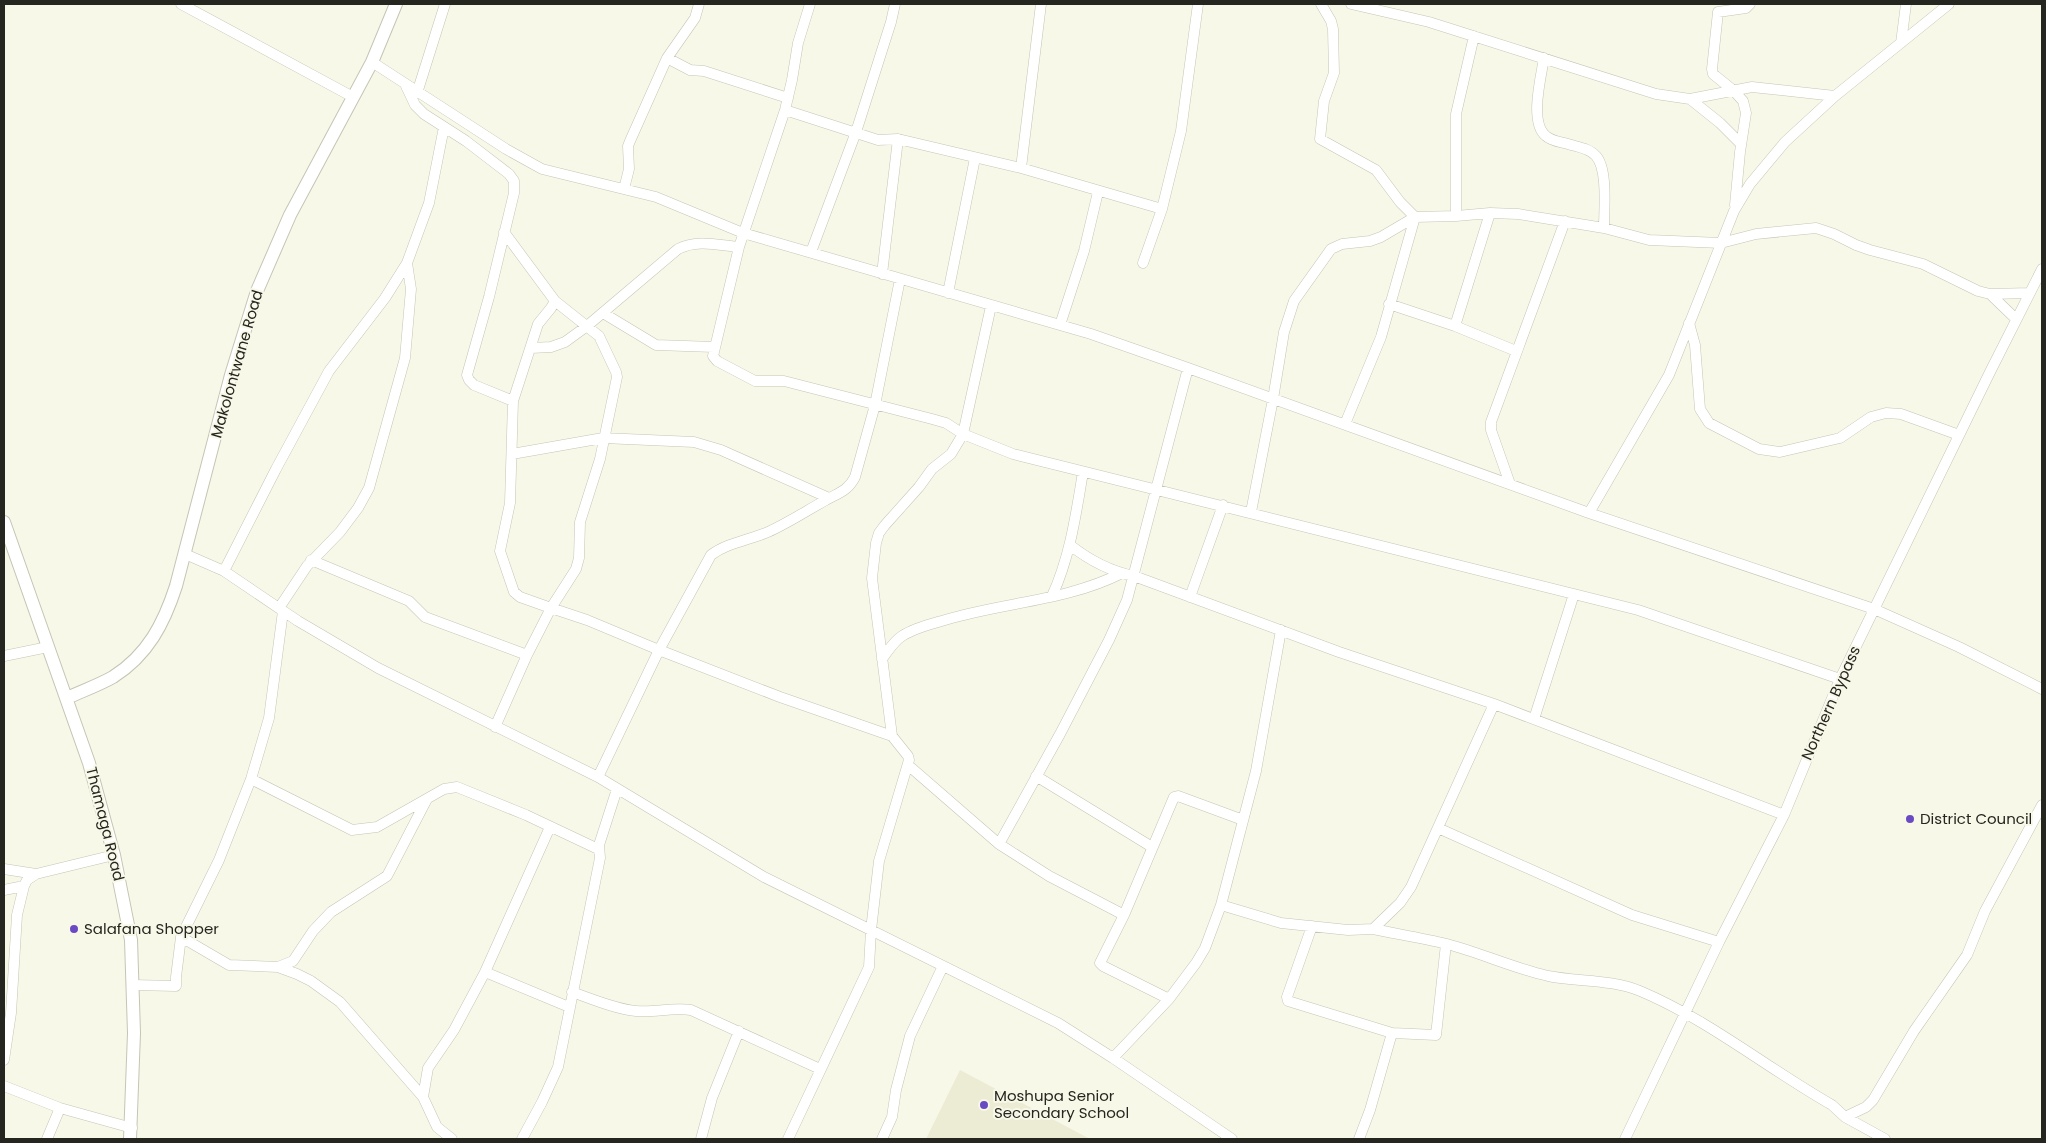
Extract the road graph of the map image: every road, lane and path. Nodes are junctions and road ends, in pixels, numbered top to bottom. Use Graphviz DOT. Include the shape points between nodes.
graph roads {
  1 [pos="181,4"];
  2 [pos="396,4"];
  3 [pos="444,4"];
  4 [pos="698,4"];
  5 [pos="810,4"];
  6 [pos="895,4"];
  7 [pos="1041,4"];
  8 [pos="1198,4"];
  9 [pos="1321,4"];
  10 [pos="1351,4"];
  11 [pos="1750,4"];
  12 [pos="1906,4"];
  13 [pos="1949,4"];
  14 [pos="1474,36"];
  15 [pos="1901,43"];
  16 [pos="668,58"];
  17 [pos="1544,58"];
  18 [pos="372,62"];
  19 [pos="406,86"];
  20 [pos="1734,91"];
  21 [pos="418,93"];
  22 [pos="1835,96"];
  23 [pos="353,97"];
  24 [pos="788,98"];
  25 [pos="1690,99"];
  26 [pos="785,110"];
  27 [pos="444,127"];
  28 [pos="856,132"];
  29 [pos="898,140"];
  30 [pos="1741,144"];
  31 [pos="975,158"];
  32 [pos="1021,168"];
  33 [pos="624,189"];
  34 [pos="1098,192"];
  35 [pos="1162,209"];
  36 [pos="1734,211"];
  37 [pos="1490,213"];
  38 [pos="1456,216"];
  39 [pos="1415,217"];
  40 [pos="1565,221"];
  41 [pos="1604,228"];
  42 [pos="504,232"];
  43 [pos="743,233"];
  44 [pos="1721,243"];
  45 [pos="738,247"];
  46 [pos="811,252"];
  47 [pos="407,263"];
  48 [pos="1143,263"];
  49 [pos="2042,271"];
  50 [pos="882,274"];
  51 [pos="900,279"];
  52 [pos="2030,293"];
  53 [pos="948,294"];
  54 [pos="1990,294"];
  55 [pos="554,301"];
  56 [pos="1389,304"];
  57 [pos="991,306"];
  58 [pos="603,313"];
  59 [pos="2016,319"];
  60 [pos="1689,323"];
  61 [pos="1060,325"];
  62 [pos="587,326"];
  63 [pos="1454,326"];
  64 [pos="714,347"];
  65 [pos="531,348"];
  66 [pos="1516,351"];
  67 [pos="1188,368"];
  68 [pos="1274,399"];
  69 [pos="513,401"];
  70 [pos="875,405"];
  71 [pos="1345,424"];
  72 [pos="963,434"];
  73 [pos="1959,435"];
  74 [pos="604,438"];
  75 [pos="512,454"];
  76 [pos="1083,472"];
  77 [pos="1510,484"];
  78 [pos="1156,489"];
  79 [pos="829,498"];
  80 [pos="1223,505"];
  81 [pos="1251,512"];
  82 [pos="1589,513"];
  83 [pos="4,522"];
  84 [pos="1070,545"];
  85 [pos="185,554"];
  86 [pos="311,560"];
  87 [pos="224,571"];
  88 [pos="1122,574"];
  89 [pos="1134,576"];
  90 [pos="1574,594"];
  91 [pos="1052,596"];
  92 [pos="1190,597"];
  93 [pos="551,608"];
  94 [pos="1874,609"];
  95 [pos="281,610"];
  96 [pos="1281,630"];
  97 [pos="48,647"];
  98 [pos="659,650"];
  99 [pos="527,655"];
  100 [pos="4,656"];
  101 [pos="882,659"];
  102 [pos="1840,679"];
  103 [pos="2042,688"];
  104 [pos="67,698"];
  105 [pos="1494,704"];
  106 [pos="1534,719"];
  107 [pos="495,727"];
  108 [pos="892,736"];
  109 [pos="908,764"];
  110 [pos="1036,776"];
  111 [pos="598,777"];
  112 [pos="251,779"];
  113 [pos="617,789"];
  114 [pos="427,799"];
  115 [pos="2042,805"];
  116 [pos="1784,814"];
  117 [pos="1243,820"];
  118 [pos="550,826"];
  119 [pos="1438,828"];
  120 [pos="999,844"];
  121 [pos="1152,847"];
  122 [pos="598,850"];
  123 [pos="114,855"];
  124 [pos="4,869"];
  125 [pos="36,874"];
  126 [pos="24,886"];
  127 [pos="4,890"];
  128 [pos="1221,905"];
  129 [pos="1124,915"];
  130 [pos="1312,926"];
  131 [pos="1373,929"];
  132 [pos="871,930"];
  133 [pos="182,937"];
  134 [pos="1719,942"];
  135 [pos="1446,944"];
  136 [pos="944,966"];
  137 [pos="278,967"];
  138 [pos="485,972"];
  139 [pos="132,985"];
  140 [pos="572,992"];
  141 [pos="1169,999"];
  142 [pos="569,1007"];
  143 [pos="1686,1013"];
  144 [pos="739,1031"];
  145 [pos="1392,1033"];
  146 [pos="1113,1058"];
  147 [pos="4,1060"];
  148 [pos="820,1069"];
  149 [pos="4,1086"];
  150 [pos="422,1097"];
  151 [pos="60,1108"];
  152 [pos="1845,1117"];
  153 [pos="131,1134"];
  154 [pos="47,1139"];
  155 [pos="452,1139"];
  156 [pos="522,1139"];
  157 [pos="701,1139"];
  158 [pos="788,1139"];
  159 [pos="882,1139"];
  160 [pos="1232,1139"];
  161 [pos="1359,1139"];
  162 [pos="1625,1139"];
  163 [pos="1885,1139"];
  1 -- 23 [label="street"];
  2 -- 18 [label="main road, Makolontwane Road"];
  3 -- 21 [label="street"];
  4 -- 16 [label="street" via="695,18"];
  5 -- 24 [label="street" via="798,43"];
  6 -- 28 [label="street"];
  7 -- 32 [label="street"];
  8 -- 35 [label="street" via="1181,132"];
  9 -- 39 [label="street" via="1334,29 1334,73 1324,101 1320,139 1376,170"];
  10 -- 14 [label="street"];
  11 -- 20 [label="street" via="1746,8 1721,11 1717,15 1713,74"];
  12 -- 15 [label="street"];
  13 -- 15 [label="street"];
  14 -- 17 [label="street"];
  14 -- 38 [label="street" via="1456,114"];
  15 -- 22 [label="street"];
  16 -- 24 [label="street" via="690,70 704,71"];
  16 -- 33 [label="street" via="628,146 629,169"];
  17 -- 25 [label="street" via="1656,94"];
  17 -- 41 [label="street" via="1537,113 1539,126 1547,137 1596,156 1603,178"];
  18 -- 19 [label="street"];
  18 -- 23 [label="main road, Makolontwane Road"];
  19 -- 21 [label="street"];
  19 -- 27 [label="street" via="415,105"];
  20 -- 22 [label="street" via="1752,87"];
  20 -- 25 [label="street"];
  20 -- 30 [label="street" via="1743,101 1746,113"];
  21 -- 33 [label="street" via="533,166"];
  22 -- 36 [label="street" via="1786,142 1750,184"];
  23 -- 85 [label="main road, Makolontwane Road" via="290,215 257,292 231,375"];
  24 -- 26 [label="street"];
  25 -- 30 [label="street"];
  26 -- 28 [label="street"];
  26 -- 43 [label="street"];
  27 -- 42 [label="street" via="502,168 514,181"];
  27 -- 47 [label="street" via="429,203"];
  28 -- 29 [label="street" via="878,140"];
  28 -- 46 [label="street"];
  29 -- 31 [label="street"];
  29 -- 50 [label="street"];
  30 -- 36 [label="street"];
  31 -- 32 [label="street"];
  31 -- 53 [label="street"];
  32 -- 34 [label="street"];
  33 -- 43 [label="street" via="656,197"];
  34 -- 35 [label="street"];
  34 -- 61 [label="street" via="1084,252"];
  35 -- 48 [label="street"];
  36 -- 44 [label="street"];
  37 -- 38 [label="street"];
  37 -- 40 [label="street"];
  37 -- 63 [label="street"];
  38 -- 39 [label="street"];
  39 -- 56 [label="street"];
  39 -- 68 [label="street" via="1381,237 1331,249 1320,262 1294,301 1284,332"];
  40 -- 41 [label="street"];
  40 -- 66 [label="street"];
  41 -- 44 [label="street" via="1649,240"];
  42 -- 55 [label="street"];
  42 -- 69 [label="street" via="467,375 474,384"];
  43 -- 45 [label="street"];
  43 -- 46 [label="street"];
  44 -- 54 [label="street" via="1756,234 1816,228 1863,248 1923,264"];
  44 -- 60 [label="street"];
  45 -- 58 [label="street" via="686,245"];
  45 -- 64 [label="street"];
  46 -- 50 [label="street"];
  47 -- 86 [label="street" via="411,289 405,358 368,488 340,532"];
  47 -- 87 [label="street" via="385,298 329,371"];
  49 -- 52 [label="street, Northern Bypass"];
  50 -- 51 [label="street"];
  51 -- 53 [label="street"];
  51 -- 70 [label="street"];
  52 -- 54 [label="street"];
  52 -- 59 [label="street, Northern Bypass"];
  53 -- 57 [label="street"];
  54 -- 59 [label="street"];
  55 -- 62 [label="street"];
  55 -- 65 [label="street" via="538,324"];
  56 -- 63 [label="street"];
  56 -- 71 [label="street" via="1381,337"];
  57 -- 61 [label="street"];
  57 -- 72 [label="street"];
  58 -- 62 [label="street"];
  58 -- 64 [label="street" via="656,345"];
  59 -- 73 [label="street, Northern Bypass"];
  60 -- 73 [label="street" via="1700,409 1704,418 1759,449 1780,452 1840,438 1870,417 1886,412 1901,414"];
  60 -- 82 [label="street" via="1669,375"];
  61 -- 67 [label="street"];
  62 -- 65 [label="street" via="565,342"];
  62 -- 74 [label="street" via="599,336 617,377"];
  63 -- 66 [label="street"];
  64 -- 70 [label="street" via="714,358 755,381 784,381"];
  65 -- 69 [label="street"];
  66 -- 77 [label="street" via="1491,422"];
  67 -- 68 [label="street"];
  67 -- 78 [label="street"];
  68 -- 71 [label="street"];
  68 -- 81 [label="street"];
  69 -- 75 [label="street"];
  70 -- 72 [label="street" via="940,421"];
  70 -- 79 [label="street" via="855,477 845,491"];
  71 -- 77 [label="street"];
  72 -- 76 [label="street" via="1013,454"];
  72 -- 101 [label="street" via="951,454 932,469 879,533 872,578"];
  73 -- 94 [label="street, Northern Bypass"];
  74 -- 75 [label="street"];
  74 -- 79 [label="street" via="707,445"];
  74 -- 93 [label="street" via="580,522 576,569"];
  75 -- 93 [label="street" via="510,503 500,551 514,592 520,598"];
  76 -- 78 [label="street"];
  76 -- 84 [label="street"];
  77 -- 82 [label="street"];
  78 -- 80 [label="street"];
  78 -- 89 [label="street"];
  79 -- 98 [label="street" via="781,526 720,548 711,555"];
  80 -- 81 [label="street"];
  80 -- 92 [label="street"];
  81 -- 90 [label="street"];
  82 -- 94 [label="street"];
  83 -- 97 [label="main road, Thamaga Road"];
  84 -- 88 [label="street" via="1086,557"];
  84 -- 91 [label="street"];
  85 -- 87 [label="street"];
  85 -- 104 [label="main road, Makolontwane Road" via="167,613 147,647 112,677"];
  86 -- 95 [label="street"];
  86 -- 99 [label="street" via="409,601 425,617"];
  87 -- 95 [label="street"];
  88 -- 89 [label="street"];
  88 -- 91 [label="street" via="1095,586"];
  89 -- 92 [label="street"];
  89 -- 110 [label="street" via="1109,640"];
  90 -- 102 [label="street" via="1638,610"];
  90 -- 106 [label="street"];
  91 -- 101 [label="street" via="974,611 925,626 903,635"];
  92 -- 96 [label="street"];
  93 -- 98 [label="street"];
  93 -- 99 [label="street"];
  94 -- 102 [label="street, Northern Bypass"];
  94 -- 103 [label="street"];
  95 -- 107 [label="street" via="378,668"];
  95 -- 112 [label="street" via="269,718"];
  96 -- 105 [label="street"];
  96 -- 117 [label="street" via="1256,771"];
  97 -- 100 [label="street"];
  97 -- 104 [label="main road, Thamaga Road"];
  98 -- 108 [label="street"];
  98 -- 111 [label="street"];
  99 -- 107 [label="street"];
  101 -- 108 [label="street"];
  102 -- 116 [label="street, Northern Bypass"];
  104 -- 123 [label="main road, Thamaga Road" via="92,771"];
  105 -- 106 [label="street"];
  105 -- 119 [label="street"];
  106 -- 116 [label="street"];
  107 -- 111 [label="street"];
  108 -- 109 [label="street" via="908,756"];
  109 -- 120 [label="street"];
  109 -- 132 [label="street" via="879,861"];
  110 -- 120 [label="street"];
  110 -- 121 [label="street"];
  111 -- 113 [label="street"];
  112 -- 114 [label="street" via="352,830 378,827"];
  112 -- 133 [label="street" via="219,860"];
  113 -- 122 [label="street"];
  113 -- 132 [label="street" via="764,876"];
  114 -- 118 [label="street" via="444,789 457,787"];
  114 -- 137 [label="street" via="387,876 331,912 312,931 293,961"];
  115 -- 152 [label="street" via="1985,911 1967,955 1914,1031 1873,1100"];
  116 -- 134 [label="street, Northern Bypass"];
  117 -- 121 [label="street" via="1174,797"];
  117 -- 128 [label="street"];
  118 -- 122 [label="street"];
  118 -- 138 [label="street"];
  119 -- 131 [label="street" via="1411,887 1400,903"];
  119 -- 134 [label="street" via="1632,916"];
  120 -- 129 [label="street" via="1049,876"];
  121 -- 129 [label="street"];
  122 -- 140 [label="street" via="600,858"];
  123 -- 125 [label="street"];
  123 -- 139 [label="main road, Thamaga Road" via="131,940"];
  124 -- 125 [label="street"];
  125 -- 126 [label="street"];
  126 -- 127 [label="street"];
  126 -- 147 [label="street" via="17,915 11,1013"];
  128 -- 130 [label="street" via="1281,923"];
  128 -- 141 [label="street" via="1205,948"];
  129 -- 141 [label="street" via="1100,963"];
  130 -- 131 [label="street"];
  130 -- 145 [label="street" via="1288,1001"];
  131 -- 135 [label="street"];
  132 -- 136 [label="street"];
  132 -- 148 [label="street" via="869,967"];
  133 -- 137 [label="street" via="229,965"];
  133 -- 139 [label="street" via="176,986"];
  134 -- 143 [label="street, Northern Bypass"];
  135 -- 143 [label="street" via="1536,973 1620,984"];
  135 -- 145 [label="street" via="1436,1035"];
  136 -- 146 [label="street" via="1058,1023"];
  136 -- 159 [label="street" via="910,1036 892,1117"];
  137 -- 150 [label="street" via="311,982 340,1002"];
  138 -- 142 [label="street"];
  138 -- 150 [label="street" via="454,1030 428,1068"];
  139 -- 153 [label="main road, Thamaga Road"];
  140 -- 142 [label="street"];
  140 -- 144 [label="street" via="634,1011 691,1010"];
  141 -- 146 [label="street"];
  142 -- 156 [label="street" via="558,1067"];
  143 -- 152 [label="street" via="1725,1035 1832,1105"];
  143 -- 162 [label="street, Northern Bypass"];
  144 -- 148 [label="street"];
  144 -- 157 [label="street" via="712,1098"];
  145 -- 161 [label="street"];
  146 -- 160 [label="street"];
  148 -- 158 [label="street"];
  149 -- 151 [label="street"];
  150 -- 155 [label="street" via="437,1127"];
  151 -- 153 [label="street"];
  151 -- 154 [label="street"];
  152 -- 163 [label="street"];
}
